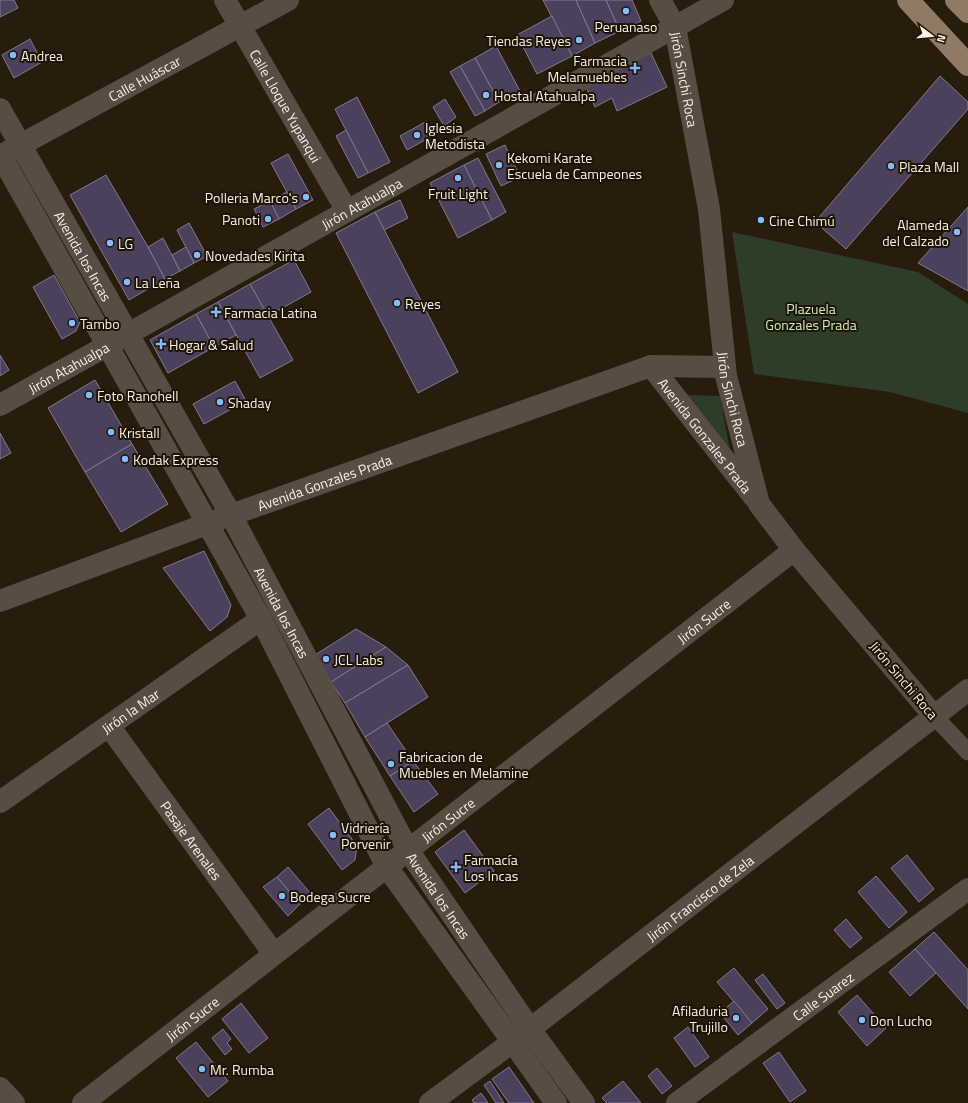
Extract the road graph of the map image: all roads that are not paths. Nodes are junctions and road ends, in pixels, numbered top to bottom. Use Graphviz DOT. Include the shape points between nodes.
graph roads {
  1 [pos="225,0"];
  2 [pos="288,0"];
  3 [pos="660,0"];
  4 [pos="723,0"];
  5 [pos="908,0"];
  6 [pos="956,0"];
  7 [pos="968,12"];
  8 [pos="240,26"];
  9 [pos="675,27"];
  10 [pos="968,65"];
  11 [pos="0,109"];
  12 [pos="20,145"];
  13 [pos="0,155"];
  14 [pos="347,211"];
  15 [pos="128,334"];
  16 [pos="108,345"];
  17 [pos="650,366"];
  18 [pos="725,367"];
  19 [pos="0,405"];
  20 [pos="759,504"];
  21 [pos="231,515"];
  22 [pos="207,524"];
  23 [pos="794,550"];
  24 [pos="0,601"];
  25 [pos="261,619"];
  26 [pos="968,690"];
  27 [pos="934,716"];
  28 [pos="109,726"];
  29 [pos="968,752"];
  30 [pos="0,802"];
  31 [pos="408,850"];
  32 [pos="387,867"];
  33 [pos="968,888"];
  34 [pos="274,954"];
  35 [pos="521,1035"];
  36 [pos="0,1088"];
  37 [pos="14,1103"];
  38 [pos="83,1103"];
  39 [pos="430,1103"];
  40 [pos="556,1103"];
  41 [pos="584,1103"];
  42 [pos="677,1103"];
  1 -- 8 [label="street, Calle Lloque Yupanqui"];
  2 -- 8 [label="street, Calle Huáscar"];
  3 -- 9 [label="street, Jirón Sinchi Roca"];
  4 -- 9 [label="street, Jirón Atahualpa"];
  5 -- 10 [label="main road"];
  6 -- 7 [label="main road"];
  8 -- 12 [label="street, Calle Huáscar"];
  8 -- 14 [label="street, Calle Lloque Yupanqui"];
  9 -- 14 [label="street, Jirón Atahualpa"];
  9 -- 18 [label="street, Jirón Sinchi Roca" via="709,209"];
  11 -- 12 [label="street, Avenida los Incas"];
  12 -- 13 [label="street, Calle Huáscar"];
  12 -- 15 [label="street, Avenida los Incas"];
  13 -- 16 [label="street, Avenida los Incas"];
  14 -- 15 [label="street, Jirón Atahualpa"];
  15 -- 16 [label="street, Jirón Atahualpa"];
  15 -- 21 [label="street, Avenida los Incas"];
  16 -- 19 [label="street, Jirón Atahualpa"];
  16 -- 22 [label="street, Avenida los Incas"];
  17 -- 18 [label="street, Avenida Gonzales Prada"];
  17 -- 20 [label="street, Avenida Gonzales Prada"];
  17 -- 21 [label="street, Avenida Gonzales Prada"];
  18 -- 20 [label="street, Jirón Sinchi Roca"];
  20 -- 23 [label="street, Jirón Sinchi Roca"];
  21 -- 22 [label="street, Avenida Gonzales Prada"];
  21 -- 31 [label="street, Avenida los Incas"];
  22 -- 24 [label="street, Avenida Gonzales Prada"];
  22 -- 25 [label="street, Avenida los Incas"];
  23 -- 27 [label="street, Jirón Sinchi Roca"];
  23 -- 31 [label="street, Jirón Sucre"];
  25 -- 28 [label="street, Jirón la Mar"];
  25 -- 32 [label="street, Avenida los Incas"];
  26 -- 27 [label="street, Jirón Francisco de Zela"];
  27 -- 29 [label="street, Jirón Sinchi Roca"];
  27 -- 35 [label="street, Jirón Francisco de Zela"];
  28 -- 30 [label="street, Jirón la Mar"];
  28 -- 34 [label="street, Pasaje Arenales"];
  31 -- 32 [label="street, Jirón Sucre"];
  31 -- 35 [label="street, Avenida los Incas"];
  32 -- 34 [label="street, Jirón Sucre"];
  32 -- 35 [label="street, Avenida los Incas"];
  33 -- 42 [label="street, Calle Suarez"];
  34 -- 38 [label="street, Jirón Sucre"];
  35 -- 39 [label="street, Jirón Francisco de Zela"];
  35 -- 40 [label="street, Avenida los Incas"];
  35 -- 41 [label="street, Avenida los Incas"];
  36 -- 37 [label="street"];
}
